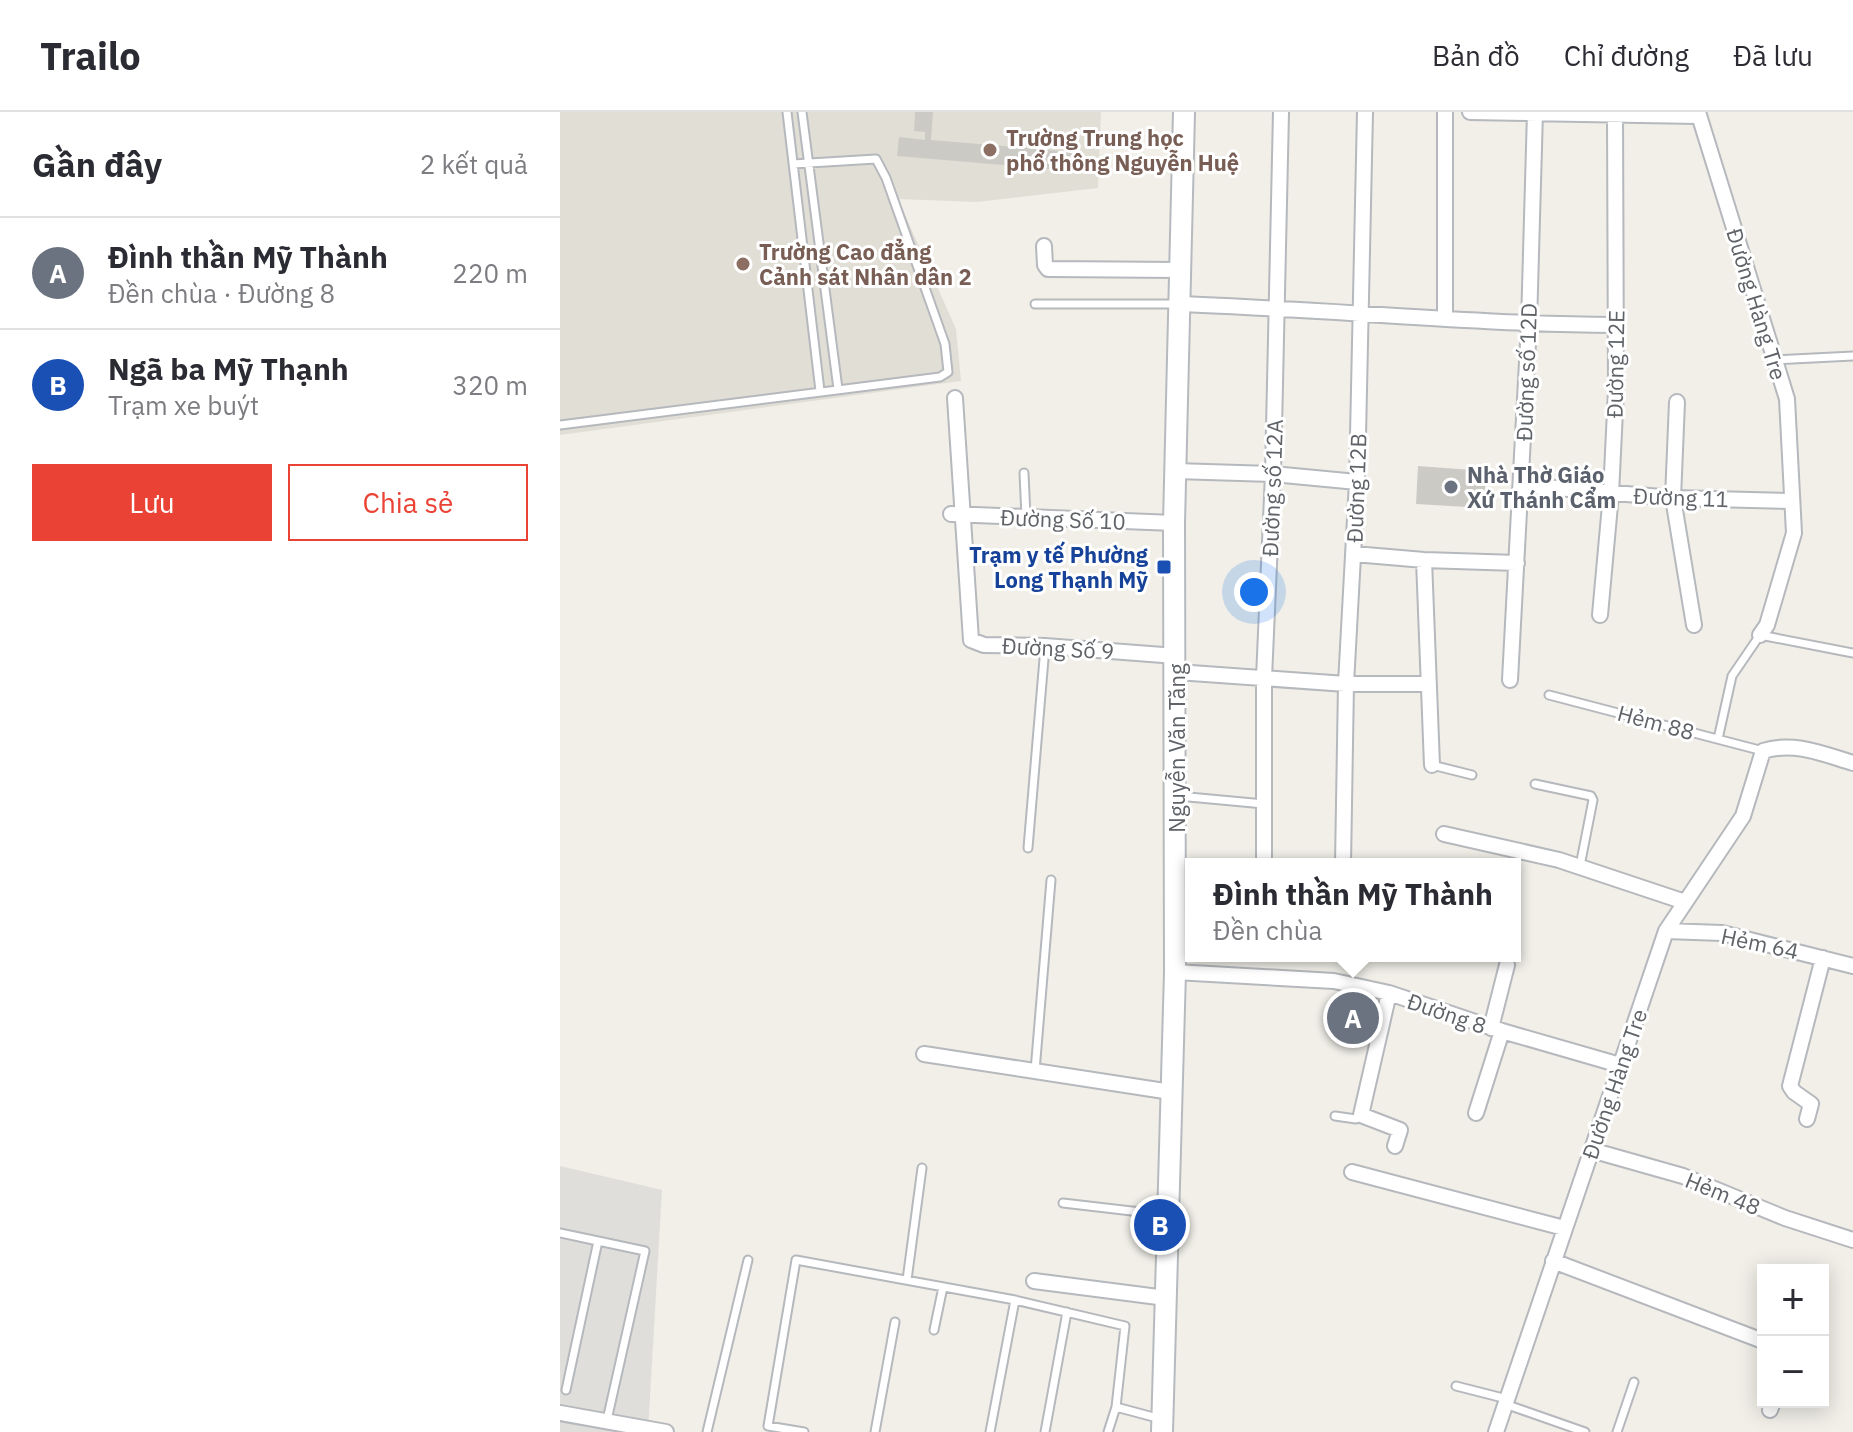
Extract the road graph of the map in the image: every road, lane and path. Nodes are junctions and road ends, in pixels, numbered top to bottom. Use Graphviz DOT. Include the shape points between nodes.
graph roads {
  1 [pos="787,112"];
  2 [pos="802,112"];
  3 [pos="1184,112"];
  4 [pos="1281,112"];
  5 [pos="1365,112"];
  6 [pos="1445,112"];
  7 [pos="1470,112"];
  8 [pos="1535,113"];
  9 [pos="1615,113"];
  10 [pos="1632,113"];
  11 [pos="1698,114"];
  12 [pos="793,164"];
  13 [pos="809,164"];
  14 [pos="1044,246"];
  15 [pos="1179,270"];
  16 [pos="1035,304"];
  17 [pos="1178,304"];
  18 [pos="1276,308"];
  19 [pos="1359,313"];
  20 [pos="1445,317"];
  21 [pos="1529,324"];
  22 [pos="1616,325"];
  23 [pos="1853,356"];
  24 [pos="1775,360"];
  25 [pos="838,389"];
  26 [pos="820,391"];
  27 [pos="955,398"];
  28 [pos="1677,402"];
  29 [pos="560,425"];
  30 [pos="1175,471"];
  31 [pos="1024,473"];
  32 [pos="1273,474"];
  33 [pos="1357,482"];
  34 [pos="1521,485"];
  35 [pos="1611,494"];
  36 [pos="1673,498"];
  37 [pos="1792,501"];
  38 [pos="958,515"];
  39 [pos="1026,517"];
  40 [pos="1174,523"];
  41 [pos="1354,554"];
  42 [pos="1424,560"];
  43 [pos="1517,563"];
  44 [pos="1600,615"];
  45 [pos="1694,625"];
  46 [pos="1760,635"];
  47 [pos="1045,646"];
  48 [pos="1853,653"];
  49 [pos="1176,664"];
  50 [pos="1264,678"];
  51 [pos="1510,680"];
  52 [pos="1346,684"];
  53 [pos="1427,684"];
  54 [pos="1549,695"];
  55 [pos="1718,739"];
  56 [pos="1763,751"];
  57 [pos="1853,763"];
  58 [pos="1432,765"];
  59 [pos="1472,775"];
  60 [pos="1535,784"];
  61 [pos="1176,796"];
  62 [pos="1264,804"];
  63 [pos="1444,834"];
  64 [pos="1028,848"];
  65 [pos="1264,858"];
  66 [pos="1343,858"];
  67 [pos="1580,866"];
  68 [pos="1051,880"];
  69 [pos="1685,902"];
  70 [pos="1666,931"];
  71 [pos="1823,958"];
  72 [pos="1507,965"];
  73 [pos="1853,966"];
  74 [pos="1175,972"];
  75 [pos="1389,993"];
  76 [pos="1496,1029"];
  77 [pos="924,1054"];
  78 [pos="1620,1065"];
  79 [pos="1035,1071"];
  80 [pos="1171,1092"];
  81 [pos="1476,1113"];
  82 [pos="1361,1115"];
  83 [pos="1335,1116"];
  84 [pos="1807,1119"];
  85 [pos="1395,1146"];
  86 [pos="1591,1150"];
  87 [pos="922,1168"];
  88 [pos="1352,1172"];
  89 [pos="1063,1203"];
  90 [pos="1168,1215"];
  91 [pos="1564,1228"];
  92 [pos="560,1233"];
  93 [pos="1853,1240"];
  94 [pos="598,1241"];
  95 [pos="748,1260"];
  96 [pos="1553,1261"];
  97 [pos="907,1280"];
  98 [pos="1034,1281"];
  99 [pos="943,1287"];
  100 [pos="1166,1298"];
  101 [pos="1015,1300"];
  102 [pos="1067,1312"];
  103 [pos="895,1322"];
  104 [pos="934,1330"];
  105 [pos="1757,1339"];
  106 [pos="1634,1382"];
  107 [pos="1456,1386"];
  108 [pos="566,1390"];
  109 [pos="1506,1402"];
  110 [pos="1116,1407"];
  111 [pos="560,1413"];
  112 [pos="606,1421"];
  113 [pos="1162,1426"];
  114 [pos="648,1430"];
  115 [pos="666,1432"];
  116 [pos="707,1432"];
  117 [pos="804,1432"];
  118 [pos="875,1432"];
  119 [pos="990,1432"];
  120 [pos="1045,1432"];
  121 [pos="1108,1432"];
  122 [pos="1496,1432"];
  123 [pos="1585,1432"];
  124 [pos="1617,1432"];
  1 -- 12 [label="lane"];
  2 -- 13 [label="lane"];
  3 -- 15 [label="main road, Nguyễn Văn Tăng"];
  4 -- 18 [label="street, Đường số 12A"];
  5 -- 19 [label="street, Đường 12B"];
  6 -- 20 [label="street"];
  7 -- 8 [label="street"];
  8 -- 9 [label="street"];
  8 -- 21 [label="street, Đường số 12D"];
  9 -- 10 [label="street"];
  9 -- 22 [label="street, Đường 12E"];
  10 -- 11 [label="street"];
  11 -- 24 [label="street, Đường Hàng Tre"];
  12 -- 13 [label="lane"];
  12 -- 26 [label="lane"];
  13 -- 25 [label="lane"];
  13 -- 25 [label="lane" via="876,159 945,344 948,372 940,377"];
  14 -- 15 [label="street" via="1048,269"];
  15 -- 17 [label="main road, Nguyễn Văn Tăng"];
  16 -- 17 [label="lane"];
  17 -- 18 [label="street"];
  17 -- 30 [label="main road, Nguyễn Văn Tăng"];
  18 -- 19 [label="street"];
  18 -- 32 [label="street, Đường số 12A"];
  19 -- 20 [label="street"];
  19 -- 33 [label="street, Đường 12B"];
  20 -- 21 [label="street"];
  21 -- 22 [label="street"];
  21 -- 34 [label="street, Đường số 12D"];
  22 -- 35 [label="street, Đường 12E"];
  23 -- 24 [label="lane"];
  24 -- 37 [label="street, Đường Hàng Tre" via="1787,399"];
  25 -- 26 [label="lane"];
  26 -- 29 [label="lane"];
  27 -- 38 [label="street"];
  28 -- 36 [label="street"];
  30 -- 32 [label="street"];
  30 -- 40 [label="main road, Nguyễn Văn Tăng"];
  31 -- 39 [label="lane"];
  32 -- 33 [label="street"];
  32 -- 50 [label="street, Đường số 12A"];
  33 -- 41 [label="street, Đường 12B"];
  34 -- 35 [label="street, Đường 11"];
  34 -- 43 [label="street, Đường số 12D"];
  35 -- 36 [label="street, Đường 11"];
  35 -- 44 [label="street, Đường 12E"];
  36 -- 37 [label="street, Đường 11"];
  36 -- 45 [label="street"];
  37 -- 46 [label="street, Đường Hàng Tre" via="1794,533"];
  38 -- 39 [label="street, Đường Số 10"];
  38 -- 47 [label="street, Đường Số 9" via="971,640"];
  39 -- 40 [label="street, Đường Số 10"];
  40 -- 49 [label="main road, Nguyễn Văn Tăng"];
  41 -- 42 [label="street"];
  41 -- 52 [label="street, Đường 12B"];
  42 -- 43 [label="street"];
  42 -- 53 [label="street"];
  43 -- 51 [label="street, Đường số 12D"];
  46 -- 48 [label="lane"];
  46 -- 55 [label="lane" via="1732,676"];
  47 -- 49 [label="street, Đường Số 9"];
  47 -- 64 [label="lane"];
  49 -- 50 [label="street, Đường Số 9"];
  49 -- 61 [label="main road, Nguyễn Văn Tăng"];
  50 -- 52 [label="street, Đường Số 9"];
  50 -- 62 [label="street, Đường số 12A"];
  52 -- 53 [label="street, Đường Số 9"];
  52 -- 66 [label="street, Đường 12B"];
  53 -- 58 [label="street"];
  54 -- 55 [label="lane, Hẻm 88"];
  55 -- 56 [label="lane, Hẻm 88"];
  56 -- 57 [label="street" via="1801,748"];
  56 -- 69 [label="street, Đường Hàng Tre" via="1743,816"];
  58 -- 59 [label="lane"];
  60 -- 67 [label="lane" via="1591,796"];
  61 -- 62 [label="lane"];
  61 -- 74 [label="main road, Nguyễn Văn Tăng"];
  62 -- 65 [label="street, Đường số 12A"];
  63 -- 67 [label="street"];
  67 -- 69 [label="street"];
  68 -- 79 [label="lane"];
  69 -- 70 [label="street, Đường Hàng Tre"];
  70 -- 71 [label="street, Hẻm 64" via="1722,933"];
  70 -- 78 [label="street, Đường Hàng Tre"];
  71 -- 73 [label="street, Hẻm 64"];
  71 -- 84 [label="street" via="1790,1086 1811,1104"];
  72 -- 76 [label="street"];
  74 -- 75 [label="street, Đường 8" via="1334,981"];
  74 -- 80 [label="main road, Nguyễn Văn Tăng"];
  75 -- 76 [label="street, Đường 8"];
  75 -- 82 [label="street"];
  76 -- 78 [label="street, Đường 8"];
  76 -- 81 [label="street"];
  77 -- 79 [label="street"];
  78 -- 86 [label="street, Đường Hàng Tre"];
  79 -- 80 [label="street"];
  80 -- 90 [label="main road, Nguyễn Văn Tăng"];
  82 -- 83 [label="lane"];
  82 -- 85 [label="street" via="1400,1130"];
  86 -- 91 [label="street, Đường Hàng Tre"];
  86 -- 93 [label="street, Hẻm 48" via="1683,1176"];
  87 -- 97 [label="lane"];
  88 -- 91 [label="street"];
  89 -- 90 [label="lane"];
  90 -- 100 [label="main road, Nguyễn Văn Tăng"];
  91 -- 96 [label="street, Đường Hàng Tre"];
  92 -- 94 [label="lane"];
  94 -- 108 [label="lane"];
  94 -- 112 [label="lane" via="645,1251"];
  95 -- 116 [label="lane"];
  96 -- 105 [label="street"];
  96 -- 109 [label="street, Đường Hàng Tre"];
  97 -- 99 [label="lane"];
  97 -- 117 [label="lane" via="796,1260 768,1426"];
  98 -- 100 [label="street"];
  99 -- 101 [label="lane"];
  99 -- 104 [label="lane"];
  100 -- 113 [label="main road, Nguyễn Văn Tăng"];
  101 -- 102 [label="lane"];
  101 -- 119 [label="lane"];
  102 -- 110 [label="lane" via="1125,1326"];
  102 -- 120 [label="lane"];
  103 -- 118 [label="lane"];
  106 -- 124 [label="lane"];
  107 -- 109 [label="lane"];
  109 -- 122 [label="street, Đường Hàng Tre"];
  109 -- 123 [label="lane"];
  110 -- 113 [label="lane"];
  110 -- 121 [label="lane"];
  111 -- 112 [label="street"];
  112 -- 114 [label="street"];
  114 -- 115 [label="street"];
}
